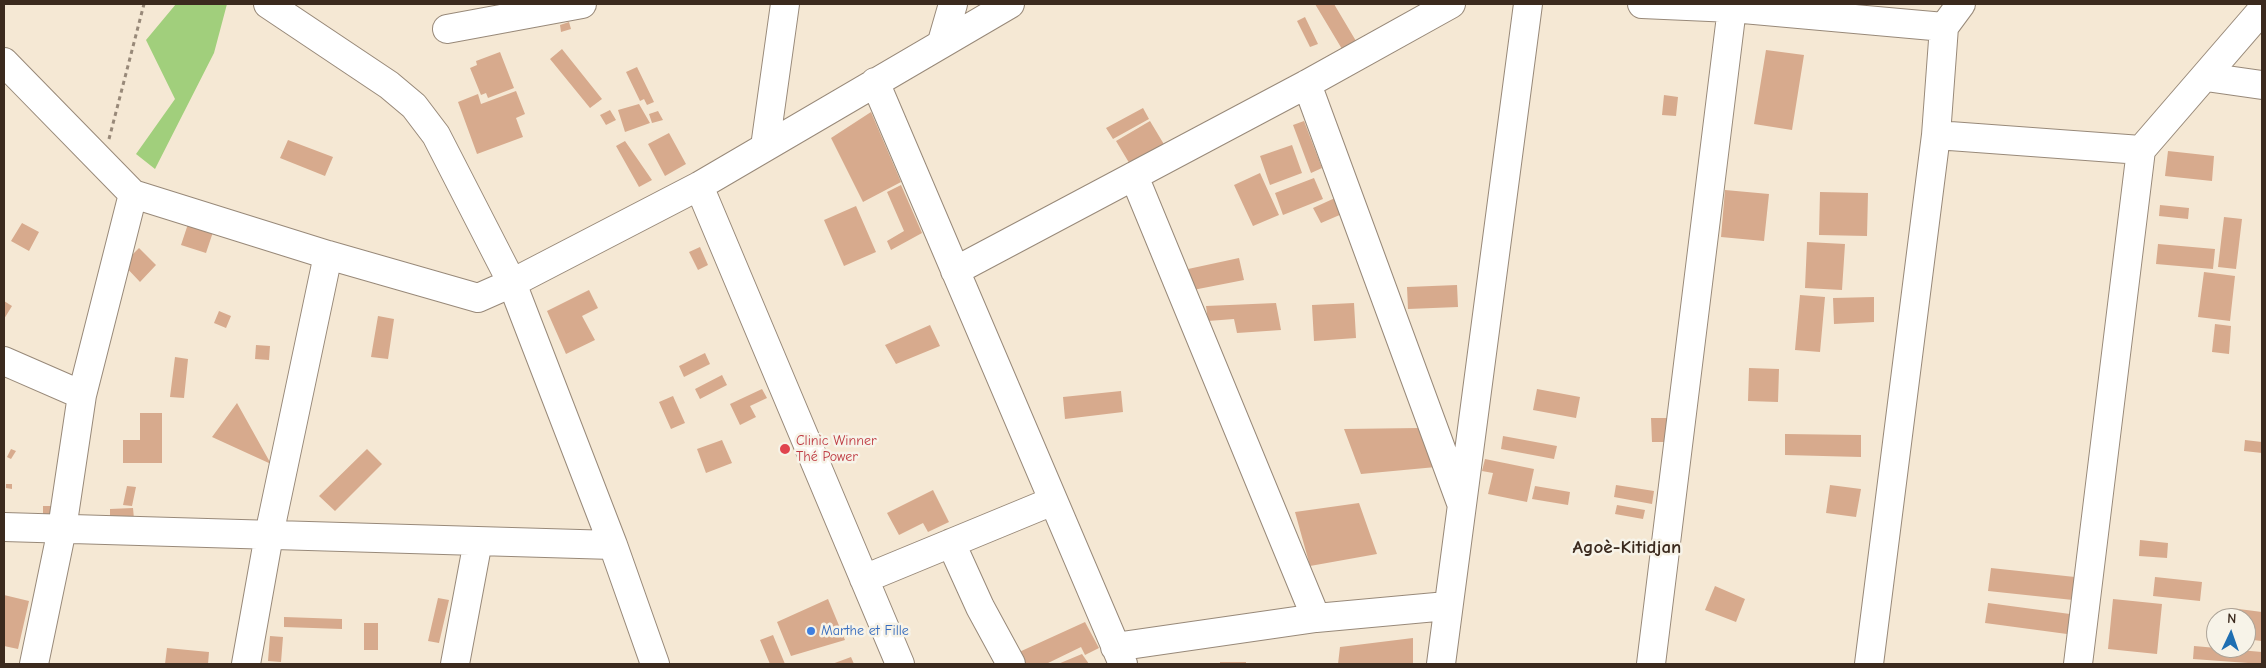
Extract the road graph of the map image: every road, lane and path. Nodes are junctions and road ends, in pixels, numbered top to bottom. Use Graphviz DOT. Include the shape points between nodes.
graph roads {
  1 [pos="144,4"];
  2 [pos="268,4"];
  3 [pos="463,4"];
  4 [pos="582,4"];
  5 [pos="785,4"];
  6 [pos="953,4"];
  7 [pos="1010,4"];
  8 [pos="1451,4"];
  9 [pos="1528,4"];
  10 [pos="1642,4"];
  11 [pos="1961,4"];
  12 [pos="1732,8"];
  13 [pos="2262,10"];
  14 [pos="1944,26"];
  15 [pos="942,42"];
  16 [pos="4,62"];
  17 [pos="2206,77"];
  18 [pos="875,82"];
  19 [pos="1307,84"];
  20 [pos="2262,85"];
  21 [pos="1936,135"];
  22 [pos="765,147"];
  23 [pos="2141,150"];
  24 [pos="102,165"];
  25 [pos="1134,176"];
  26 [pos="698,186"];
  27 [pos="133,194"];
  28 [pos="328,255"];
  29 [pos="955,271"];
  30 [pos="512,283"];
  31 [pos="4,361"];
  32 [pos="82,395"];
  33 [pos="1053,500"];
  34 [pos="1462,506"];
  35 [pos="4,527"];
  36 [pos="62,529"];
  37 [pos="269,535"];
  38 [pos="478,541"];
  39 [pos="951,542"];
  40 [pos="613,545"];
  41 [pos="864,579"];
  42 [pos="1447,606"];
  43 [pos="1316,618"];
  44 [pos="1119,656"];
  45 [pos="34,664"];
  46 [pos="246,664"];
  47 [pos="455,664"];
  48 [pos="655,664"];
  49 [pos="900,664"];
  50 [pos="1012,664"];
  51 [pos="1441,664"];
  52 [pos="1651,664"];
  53 [pos="1869,664"];
  54 [pos="2078,664"];
  1 -- 24 [label="path"];
  2 -- 30 [label="street" via="389,85 414,106 436,135"];
  3 -- 4 [label="street" via="446,29"];
  5 -- 22 [label="street"];
  6 -- 15 [label="street"];
  7 -- 15 [label="street"];
  8 -- 19 [label="street"];
  9 -- 34 [label="street"];
  10 -- 12 [label="street"];
  11 -- 14 [label="street"];
  12 -- 14 [label="street"];
  12 -- 52 [label="street"];
  13 -- 17 [label="street"];
  14 -- 21 [label="street"];
  15 -- 18 [label="street"];
  16 -- 24 [label="street"];
  17 -- 20 [label="street"];
  17 -- 23 [label="street"];
  18 -- 22 [label="street"];
  18 -- 29 [label="street"];
  19 -- 25 [label="street"];
  19 -- 34 [label="street"];
  21 -- 23 [label="street"];
  21 -- 53 [label="street"];
  22 -- 26 [label="street"];
  23 -- 54 [label="street"];
  24 -- 27 [label="street"];
  25 -- 29 [label="street"];
  25 -- 43 [label="street"];
  26 -- 30 [label="street"];
  26 -- 41 [label="street"];
  27 -- 28 [label="street"];
  27 -- 32 [label="street"];
  28 -- 30 [label="street" via="478,298"];
  28 -- 37 [label="street"];
  29 -- 33 [label="street"];
  30 -- 40 [label="street"];
  31 -- 32 [label="street"];
  32 -- 36 [label="street"];
  33 -- 39 [label="street"];
  33 -- 44 [label="street"];
  34 -- 42 [label="street"];
  35 -- 36 [label="street"];
  36 -- 37 [label="street"];
  36 -- 45 [label="street"];
  37 -- 38 [label="street"];
  37 -- 46 [label="street"];
  38 -- 40 [label="street"];
  38 -- 47 [label="street"];
  39 -- 41 [label="street"];
  39 -- 50 [label="street" via="980,607"];
  40 -- 48 [label="street"];
  41 -- 49 [label="street"];
  42 -- 43 [label="street"];
  42 -- 51 [label="street"];
  43 -- 44 [label="street"];
}
